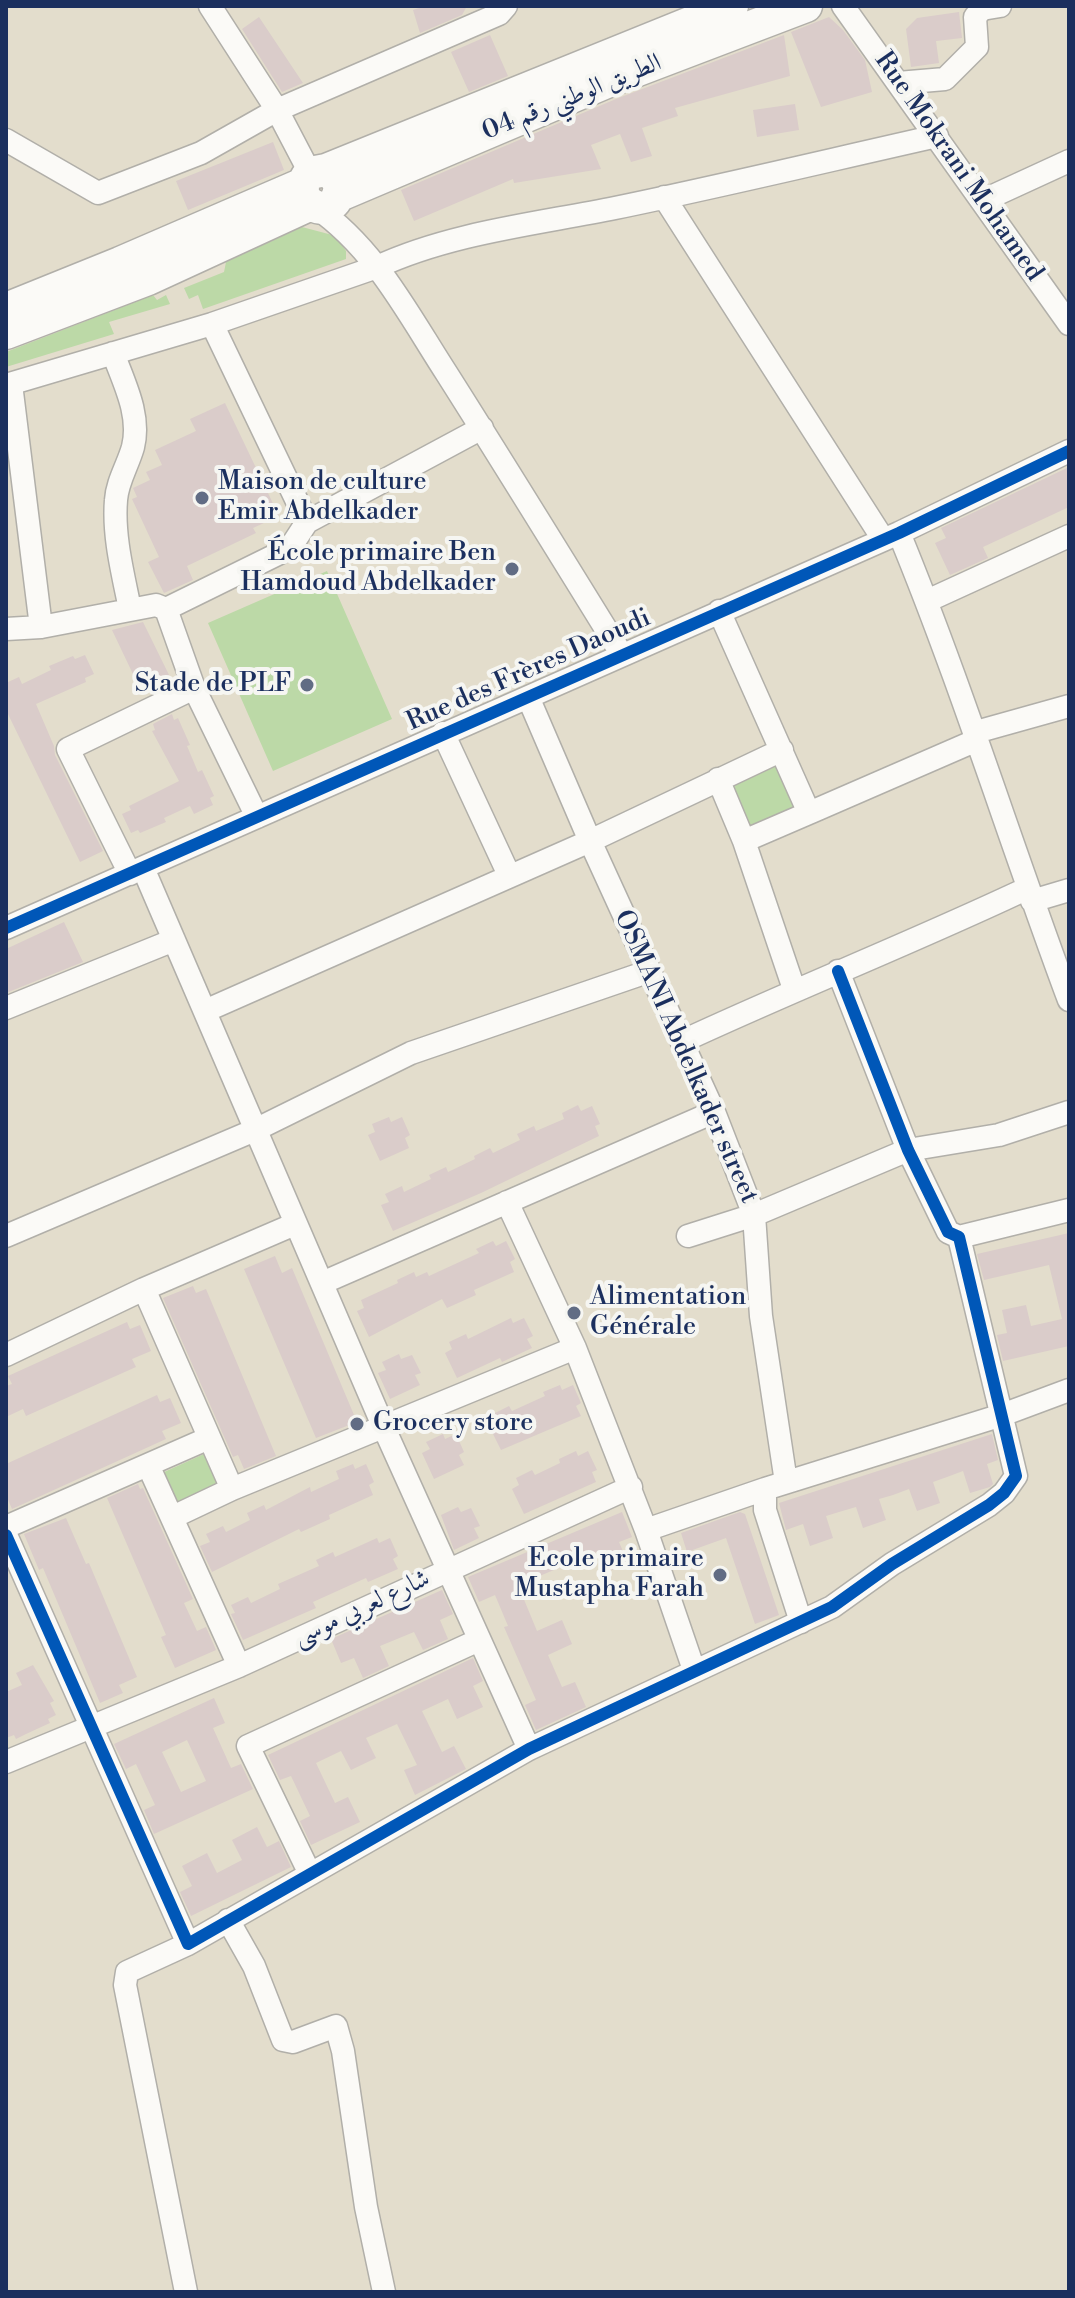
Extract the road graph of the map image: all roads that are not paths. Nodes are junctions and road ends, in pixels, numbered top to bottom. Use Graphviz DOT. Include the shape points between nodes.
graph roads {
  1 [pos="210,6"];
  2 [pos="506,6"];
  3 [pos="732,6"];
  4 [pos="806,6"];
  5 [pos="1000,6"];
  6 [pos="844,8"];
  7 [pos="898,83"];
  8 [pos="277,110"];
  9 [pos="937,136"];
  10 [pos="6,140"];
  11 [pos="1069,161"];
  12 [pos="320,190"];
  13 [pos="664,197"];
  14 [pos="982,201"];
  15 [pos="377,267"];
  16 [pos="6,309"];
  17 [pos="212,324"];
  18 [pos="1069,324"];
  19 [pos="6,333"];
  20 [pos="113,353"];
  21 [pos="8,384"];
  22 [pos="482,428"];
  23 [pos="1069,451"];
  24 [pos="307,522"];
  25 [pos="891,536"];
  26 [pos="1069,536"];
  27 [pos="927,601"];
  28 [pos="130,609"];
  29 [pos="166,609"];
  30 [pos="719,611"];
  31 [pos="41,627"];
  32 [pos="6,629"];
  33 [pos="622,655"];
  34 [pos="194,688"];
  35 [pos="528,697"];
  36 [pos="1069,706"];
  37 [pos="443,733"];
  38 [pos="977,736"];
  39 [pos="782,750"];
  40 [pos="718,779"];
  41 [pos="809,813"];
  42 [pos="257,817"];
  43 [pos="590,841"];
  44 [pos="744,841"];
  45 [pos="137,871"];
  46 [pos="509,875"];
  47 [pos="1069,890"];
  48 [pos="1030,895"];
  49 [pos="6,928"];
  50 [pos="174,940"];
  51 [pos="650,971"];
  52 [pos="838,971"];
  53 [pos="794,989"];
  54 [pos="1069,1000"];
  55 [pos="6,1008"];
  56 [pos="205,1011"];
  57 [pos="683,1041"];
  58 [pos="714,1112"];
  59 [pos="1069,1112"];
  60 [pos="255,1130"];
  61 [pos="908,1150"];
  62 [pos="507,1202"];
  63 [pos="1069,1210"];
  64 [pos="754,1215"];
  65 [pos="295,1224"];
  66 [pos="6,1236"];
  67 [pos="688,1236"];
  68 [pos="959,1237"];
  69 [pos="322,1283"];
  70 [pos="144,1289"];
  71 [pos="575,1348"];
  72 [pos="6,1355"];
  73 [pos="1069,1390"];
  74 [pos="1002,1415"];
  75 [pos="384,1428"];
  76 [pos="209,1438"];
  77 [pos="148,1465"];
  78 [pos="775,1485"];
  79 [pos="631,1487"];
  80 [pos="232,1489"];
  81 [pos="173,1517"];
  82 [pos="6,1527"];
  83 [pos="646,1530"];
  84 [pos="6,1535"];
  85 [pos="446,1569"];
  86 [pos="801,1622"];
  87 [pos="479,1640"];
  88 [pos="239,1666"];
  89 [pos="694,1670"];
  90 [pos="91,1725"];
  91 [pos="529,1749"];
  92 [pos="6,1762"];
  93 [pos="309,1872"];
  94 [pos="228,1920"];
  95 [pos="188,1944"];
  96 [pos="186,2292"];
  97 [pos="384,2292"];
  1 -- 8 [label="street"];
  2 -- 8 [label="street" via="499,14"];
  3 -- 12 [label="highway, الطريق الوطني رقم 04"];
  4 -- 12 [label="highway, الطريق الوطني رقم 04"];
  5 -- 7 [label="street" via="982,9 975,17 977,47 945,79"];
  6 -- 7 [label="street, Rue Mokrani Mohamed"];
  7 -- 9 [label="street, Rue Mokrani Mohamed"];
  8 -- 10 [label="street" via="201,153 98,193"];
  8 -- 12 [label="street"];
  9 -- 13 [label="street"];
  9 -- 14 [label="street, Rue Mokrani Mohamed"];
  11 -- 14 [label="street"];
  12 -- 15 [label="street"];
  12 -- 16 [label="highway, الطريق الوطني رقم 04" via="160,245"];
  12 -- 19 [label="highway, الطريق الوطني رقم 04" via="220,248"];
  13 -- 15 [label="street" via="477,236"];
  13 -- 25 [label="street"];
  14 -- 18 [label="street, Rue Mokrani Mohamed"];
  15 -- 17 [label="street"];
  15 -- 22 [label="street"];
  17 -- 20 [label="street"];
  17 -- 24 [label="street"];
  20 -- 21 [label="street"];
  20 -- 28 [label="street" via="136,426 116,500"];
  21 -- 31 [label="street"];
  22 -- 24 [label="street"];
  22 -- 33 [label="street"];
  23 -- 25 [label="street, Rue des Frères Daoudi"];
  24 -- 29 [label="street" via="290,548"];
  25 -- 27 [label="street"];
  25 -- 30 [label="street, Rue des Frères Daoudi"];
  26 -- 27 [label="street"];
  27 -- 38 [label="street"];
  28 -- 29 [label="street"];
  28 -- 31 [label="street"];
  29 -- 34 [label="street"];
  30 -- 33 [label="street, Rue des Frères Daoudi"];
  30 -- 39 [label="street"];
  31 -- 32 [label="street"];
  33 -- 35 [label="street, Rue des Frères Daoudi"];
  34 -- 42 [label="street"];
  34 -- 45 [label="street" via="68,749"];
  35 -- 37 [label="street, Rue des Frères Daoudi"];
  35 -- 43 [label="street, OSMANI Abdelkader street"];
  36 -- 38 [label="street"];
  37 -- 42 [label="street, Rue des Frères Daoudi"];
  37 -- 46 [label="street"];
  38 -- 41 [label="street"];
  38 -- 48 [label="street"];
  39 -- 40 [label="street"];
  39 -- 41 [label="street"];
  40 -- 43 [label="street"];
  40 -- 44 [label="street"];
  41 -- 44 [label="street"];
  42 -- 45 [label="street, Rue des Frères Daoudi"];
  43 -- 46 [label="street"];
  43 -- 51 [label="street, OSMANI Abdelkader street"];
  44 -- 53 [label="street"];
  45 -- 49 [label="street, Rue des Frères Daoudi"];
  45 -- 50 [label="street"];
  46 -- 56 [label="street"];
  47 -- 48 [label="street"];
  48 -- 52 [label="street"];
  48 -- 54 [label="street"];
  50 -- 55 [label="street"];
  50 -- 56 [label="street"];
  51 -- 57 [label="street, OSMANI Abdelkader street"];
  51 -- 60 [label="street" via="411,1053"];
  52 -- 53 [label="street"];
  52 -- 61 [label="street"];
  53 -- 57 [label="street"];
  56 -- 60 [label="street"];
  57 -- 58 [label="street, OSMANI Abdelkader street"];
  58 -- 62 [label="street"];
  58 -- 64 [label="street, OSMANI Abdelkader street"];
  59 -- 61 [label="street" via="999,1135"];
  60 -- 65 [label="street"];
  60 -- 66 [label="street"];
  61 -- 64 [label="street"];
  61 -- 68 [label="street" via="948,1232"];
  62 -- 69 [label="street"];
  62 -- 71 [label="street"];
  63 -- 68 [label="street"];
  64 -- 67 [label="street"];
  64 -- 78 [label="street, OSMANI Abdelkader street"];
  65 -- 69 [label="street"];
  65 -- 70 [label="street"];
  68 -- 74 [label="street"];
  69 -- 75 [label="street"];
  70 -- 72 [label="street"];
  70 -- 76 [label="street"];
  71 -- 75 [label="street"];
  71 -- 79 [label="street"];
  73 -- 74 [label="street"];
  74 -- 78 [label="street"];
  74 -- 86 [label="street" via="1016,1476 1004,1493"];
  75 -- 80 [label="street"];
  75 -- 85 [label="street"];
  76 -- 77 [label="street"];
  76 -- 80 [label="street"];
  77 -- 81 [label="street"];
  77 -- 82 [label="street"];
  78 -- 83 [label="street"];
  78 -- 86 [label="street, OSMANI Abdelkader street" via="765,1510"];
  79 -- 83 [label="street"];
  79 -- 85 [label="street, شارع لعربي موسى"];
  80 -- 81 [label="street"];
  81 -- 88 [label="street"];
  83 -- 89 [label="street"];
  84 -- 90 [label="street"];
  85 -- 87 [label="street"];
  85 -- 88 [label="street, شارع لعربي موسى"];
  86 -- 89 [label="street"];
  87 -- 91 [label="street"];
  87 -- 93 [label="street" via="248,1746"];
  88 -- 90 [label="street, شارع لعربي موسى"];
  89 -- 91 [label="street"];
  90 -- 92 [label="street, شارع لعربي موسى"];
  90 -- 95 [label="street"];
  91 -- 93 [label="street"];
  93 -- 94 [label="street"];
  94 -- 95 [label="street"];
  94 -- 97 [label="street" via="254,1966 283,2040 293,2042 336,2026"];
  95 -- 96 [label="street" via="127,1972 125,1985"];
}
